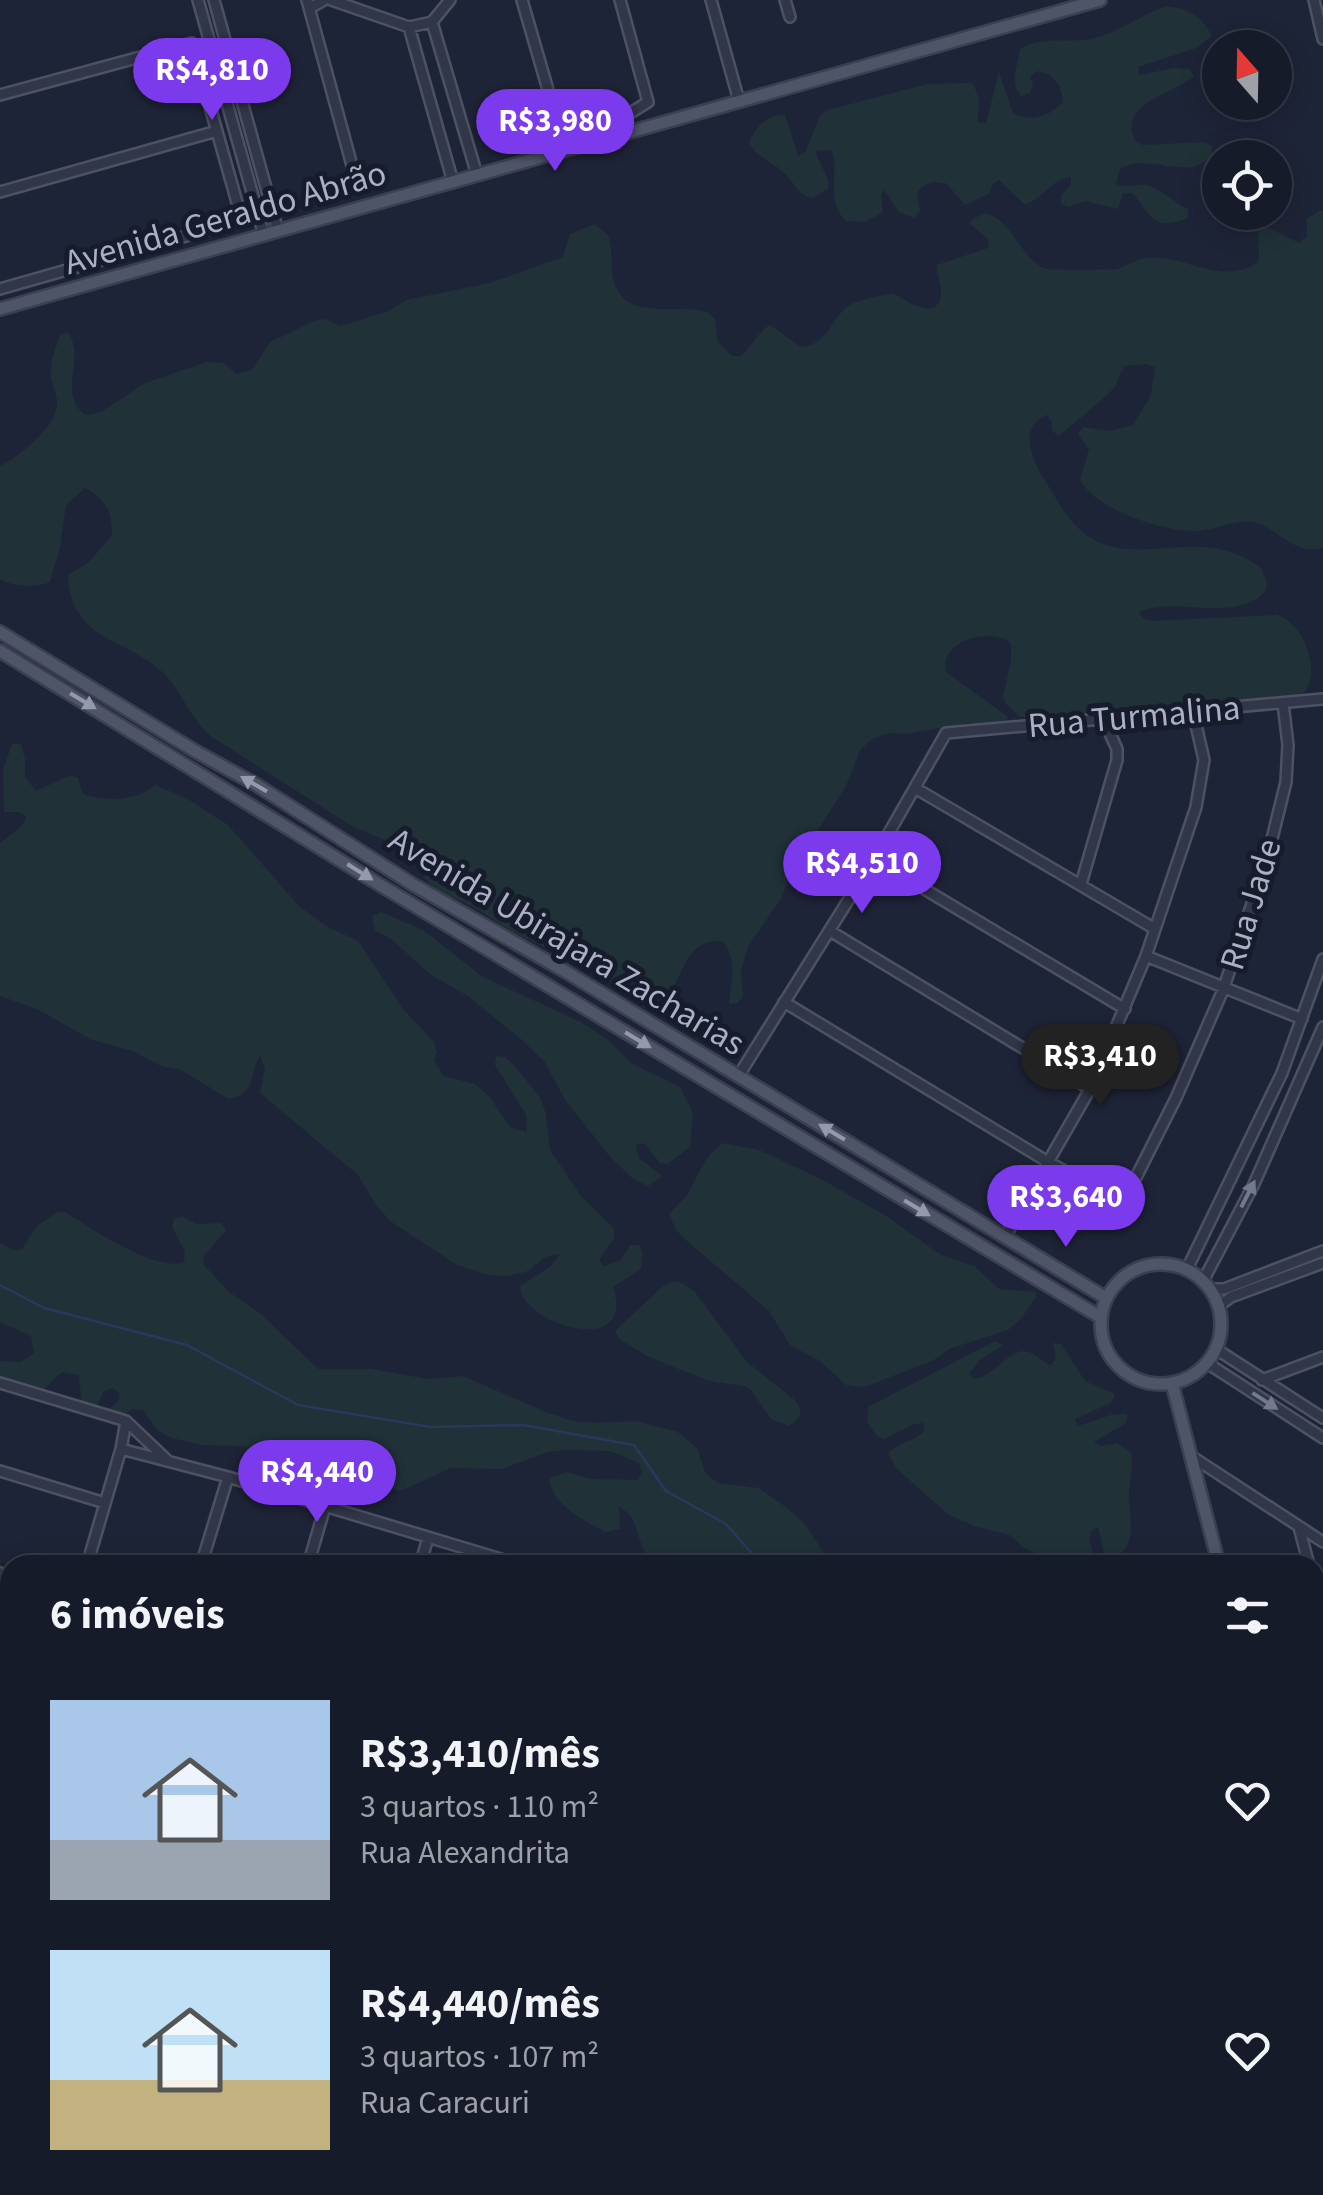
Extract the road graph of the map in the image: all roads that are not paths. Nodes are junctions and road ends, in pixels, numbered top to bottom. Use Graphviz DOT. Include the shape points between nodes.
graph roads {
  1 [pos="198,0"];
  2 [pos="214,0"];
  3 [pos="324,0"];
  4 [pos="331,0"];
  5 [pos="450,0"];
  6 [pos="522,0"];
  7 [pos="620,0"];
  8 [pos="712,0"];
  9 [pos="785,0"];
  10 [pos="1100,0"];
  11 [pos="1314,0"];
  12 [pos="308,4"];
  13 [pos="790,18"];
  14 [pos="432,22"];
  15 [pos="409,27"];
  16 [pos="1323,39"];
  17 [pos="0,95"];
  18 [pos="739,101"];
  19 [pos="461,120"];
  20 [pos="437,126"];
  21 [pos="217,131"];
  22 [pos="477,174"];
  23 [pos="452,182"];
  24 [pos="356,184"];
  25 [pos="0,192"];
  26 [pos="278,230"];
  27 [pos="264,235"];
  28 [pos="0,289"];
  29 [pos="0,309"];
  30 [pos="0,632"];
  31 [pos="0,650"];
  32 [pos="1323,699"];
  33 [pos="1283,703"];
  34 [pos="1192,712"];
  35 [pos="1103,718"];
  36 [pos="915,788"];
  37 [pos="874,859"];
  38 [pos="1080,884"];
  39 [pos="1154,929"];
  40 [pos="830,930"];
  41 [pos="1146,956"];
  42 [pos="1323,959"];
  43 [pos="1224,990"];
  44 [pos="784,1002"];
  45 [pos="1125,1009"];
  46 [pos="1302,1020"];
  47 [pos="1323,1028"];
  48 [pos="739,1076"];
  49 [pos="1279,1080"];
  50 [pos="1090,1089"];
  51 [pos="1296,1089"];
  52 [pos="1048,1162"];
  53 [pos="1005,1238"];
  54 [pos="1323,1252"];
  55 [pos="1323,1263"];
  56 [pos="1187,1269"];
  57 [pos="1207,1285"];
  58 [pos="1106,1298"];
  59 [pos="1219,1306"];
  60 [pos="1100,1317"];
  61 [pos="1216,1349"];
  62 [pos="1323,1357"];
  63 [pos="1206,1363"];
  64 [pos="1262,1380"];
  65 [pos="1172,1383"];
  66 [pos="0,1384"];
  67 [pos="1323,1418"];
  68 [pos="126,1420"];
  69 [pos="1323,1438"];
  70 [pos="121,1449"];
  71 [pos="1189,1454"];
  72 [pos="167,1460"];
  73 [pos="0,1472"];
  74 [pos="228,1477"];
  75 [pos="105,1503"];
  76 [pos="325,1507"];
  77 [pos="1300,1527"];
  78 [pos="428,1538"];
  79 [pos="1323,1542"];
  80 [pos="89,1555"];
  81 [pos="204,1555"];
  82 [pos="311,1555"];
  83 [pos="423,1555"];
  84 [pos="487,1555"];
  85 [pos="1215,1555"];
  86 [pos="1307,1555"];
  1 -- 27 [label="street"];
  2 -- 26 [label="street"];
  3 -- 12 [label="street"];
  4 -- 15 [label="street"];
  5 -- 14 [label="street"];
  6 -- 7 [label="street" via="557,121 572,129 648,102"];
  8 -- 18 [label="street"];
  9 -- 13 [label="street"];
  10 -- 18 [label="main road, Avenida Geraldo Abrão"];
  11 -- 16 [label="street"];
  12 -- 24 [label="street"];
  14 -- 15 [label="street"];
  14 -- 19 [label="street"];
  15 -- 20 [label="street"];
  17 -- 21 [label="street" via="192,42"];
  18 -- 22 [label="main road, Avenida Geraldo Abrão"];
  19 -- 20 [label="street"];
  19 -- 22 [label="street"];
  20 -- 23 [label="street"];
  21 -- 25 [label="street"];
  21 -- 28 [label="street" via="242,220"];
  22 -- 23 [label="main road, Avenida Geraldo Abrão"];
  23 -- 26 [label="main road, Avenida Geraldo Abrão"];
  26 -- 27 [label="main road, Avenida Geraldo Abrão"];
  27 -- 29 [label="main road, Avenida Geraldo Abrão"];
  48 -- 30 [label="main road, Avenida Ubirajara Zacharias, one-way"];
  31 -- 60 [label="main road, Avenida Ubirajara Zacharias, one-way"];
  32 -- 33 [label="street, Rua Turmalina"];
  33 -- 34 [label="street, Rua Turmalina"];
  33 -- 43 [label="street, Rua Jade" via="1286,782"];
  34 -- 35 [label="street, Rua Turmalina"];
  34 -- 39 [label="street" via="1204,760 1196,807"];
  35 -- 36 [label="street, Rua Turmalina" via="946,733"];
  35 -- 38 [label="street" via="1117,760"];
  36 -- 37 [label="street"];
  36 -- 38 [label="street"];
  37 -- 40 [label="street"];
  37 -- 45 [label="street"];
  38 -- 39 [label="street"];
  39 -- 41 [label="street"];
  40 -- 44 [label="street"];
  40 -- 50 [label="street"];
  41 -- 43 [label="street"];
  41 -- 45 [label="street"];
  42 -- 46 [label="street"];
  43 -- 46 [label="street"];
  43 -- 52 [label="street, Rua Jade" via="1122,1203"];
  44 -- 48 [label="street"];
  44 -- 52 [label="street"];
  45 -- 50 [label="street"];
  46 -- 49 [label="street"];
  47 -- 51 [label="street"];
  53 -- 48 [label="main road, Avenida Ubirajara Zacharias, one-way"];
  49 -- 51 [label="street"];
  49 -- 56 [label="street"];
  50 -- 52 [label="street"];
  57 -- 51 [label="street, one-way"];
  52 -- 53 [label="street"];
  53 -- 58 [label="main road, Avenida Ubirajara Zacharias"];
  54 -- 57 [label="street" via="1224,1289"];
  55 -- 59 [label="street"];
  56 -- 57 [label="main road"];
  56 -- 58 [label="main road" via="1140,1267"];
  57 -- 59 [label="main road"];
  58 -- 60 [label="main road"];
  59 -- 61 [label="main road"];
  60 -- 65 [label="main road" via="1106,1350 1122,1371 1146,1382"];
  61 -- 63 [label="main road"];
  61 -- 64 [label="street"];
  62 -- 64 [label="street"];
  63 -- 65 [label="main road"];
  63 -- 69 [label="street, one-way"];
  64 -- 67 [label="street"];
  65 -- 71 [label="main road"];
  66 -- 68 [label="street"];
  68 -- 70 [label="street"];
  68 -- 72 [label="street"];
  70 -- 72 [label="street"];
  70 -- 75 [label="street"];
  71 -- 77 [label="street"];
  71 -- 85 [label="main road"];
  72 -- 74 [label="street"];
  73 -- 75 [label="street"];
  74 -- 76 [label="street"];
  74 -- 81 [label="street"];
  75 -- 80 [label="street"];
  76 -- 78 [label="street"];
  76 -- 82 [label="street"];
  77 -- 79 [label="street"];
  77 -- 86 [label="street"];
  78 -- 83 [label="street"];
  78 -- 84 [label="street"];
}
